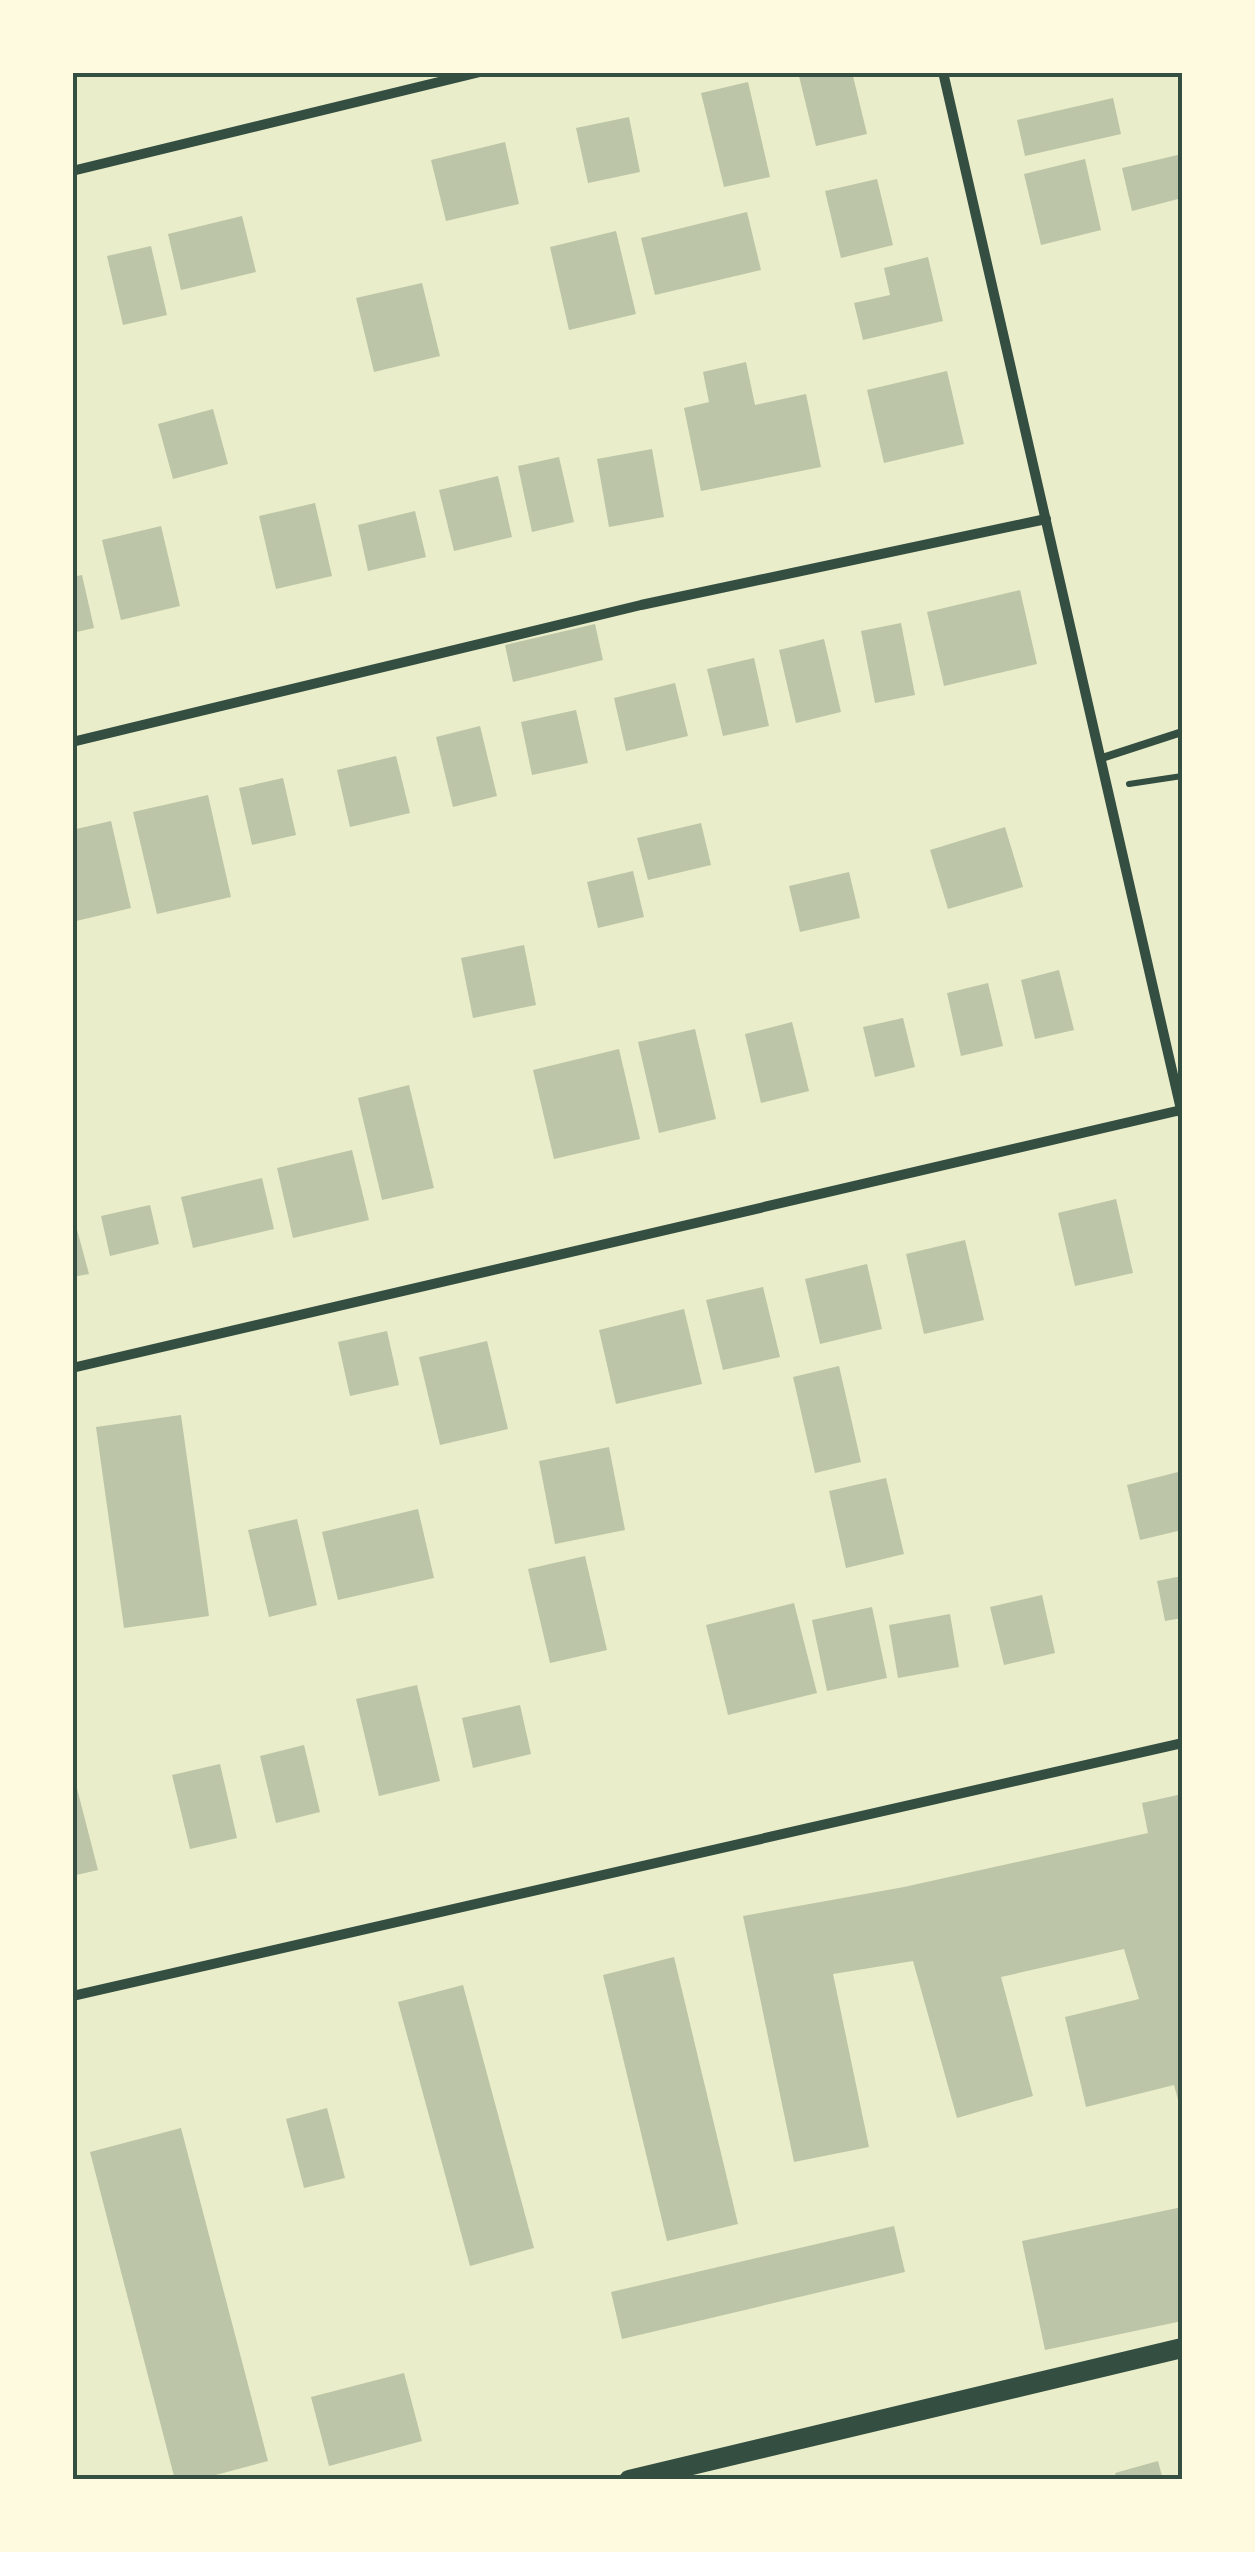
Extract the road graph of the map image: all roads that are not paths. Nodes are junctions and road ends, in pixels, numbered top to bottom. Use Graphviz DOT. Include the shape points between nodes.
graph roads {
  1 [pos="480,72"];
  2 [pos="943,72"];
  3 [pos="72,171"];
  4 [pos="1046,519"];
  5 [pos="1182,732"];
  6 [pos="72,742"];
  7 [pos="1102,758"];
  8 [pos="1182,1112"];
  9 [pos="72,1368"];
  10 [pos="1182,1743"];
  11 [pos="72,1996"];
  12 [pos="1182,2348"];
  13 [pos="629,2480"];
  1 -- 3 [label="street"];
  2 -- 4 [label="street"];
  4 -- 6 [label="street" via="641,604"];
  4 -- 7 [label="street"];
  5 -- 7 [label="lane"];
  7 -- 8 [label="street"];
  8 -- 9 [label="street"];
  10 -- 11 [label="street"];
  12 -- 13 [label="main road"];
}
